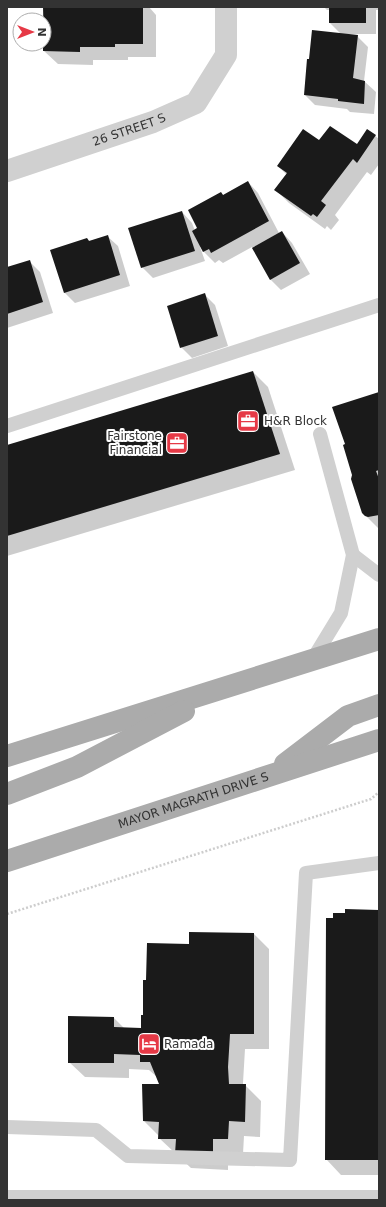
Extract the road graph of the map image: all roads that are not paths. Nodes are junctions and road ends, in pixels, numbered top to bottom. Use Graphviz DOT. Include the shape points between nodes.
graph roads {
  1 [pos="226,7"];
  2 [pos="7,171"];
  3 [pos="379,306"];
  4 [pos="7,426"];
  5 [pos="320,434"];
  6 [pos="353,555"];
  7 [pos="379,575"];
  8 [pos="379,638"];
  9 [pos="313,660"];
  10 [pos="237,684"];
  11 [pos="379,705"];
  12 [pos="376,743"];
  13 [pos="7,756"];
  14 [pos="273,774"];
  15 [pos="7,794"];
  16 [pos="7,861"];
  17 [pos="379,863"];
  18 [pos="7,1127"];
  19 [pos="7,1196"];
  20 [pos="379,1197"];
  1 -- 2 [label="street, 26 STREET S" via="226,55 196,103 153,122"];
  3 -- 4 [label="lane"];
  5 -- 6 [label="lane"];
  6 -- 7 [label="lane"];
  6 -- 9 [label="lane" via="341,613"];
  8 -- 9 [label="main road"];
  9 -- 10 [label="main road"];
  10 -- 13 [label="main road"];
  10 -- 15 [label="main road" via="77,767"];
  11 -- 14 [label="main road" via="348,716"];
  12 -- 14 [label="main road, MAYOR MAGRATH DRIVE S"];
  14 -- 16 [label="main road, MAYOR MAGRATH DRIVE S"];
  17 -- 18 [label="lane" via="306,873 290,1160 128,1156 96,1130"];
  19 -- 20 [label="lane"];
}
